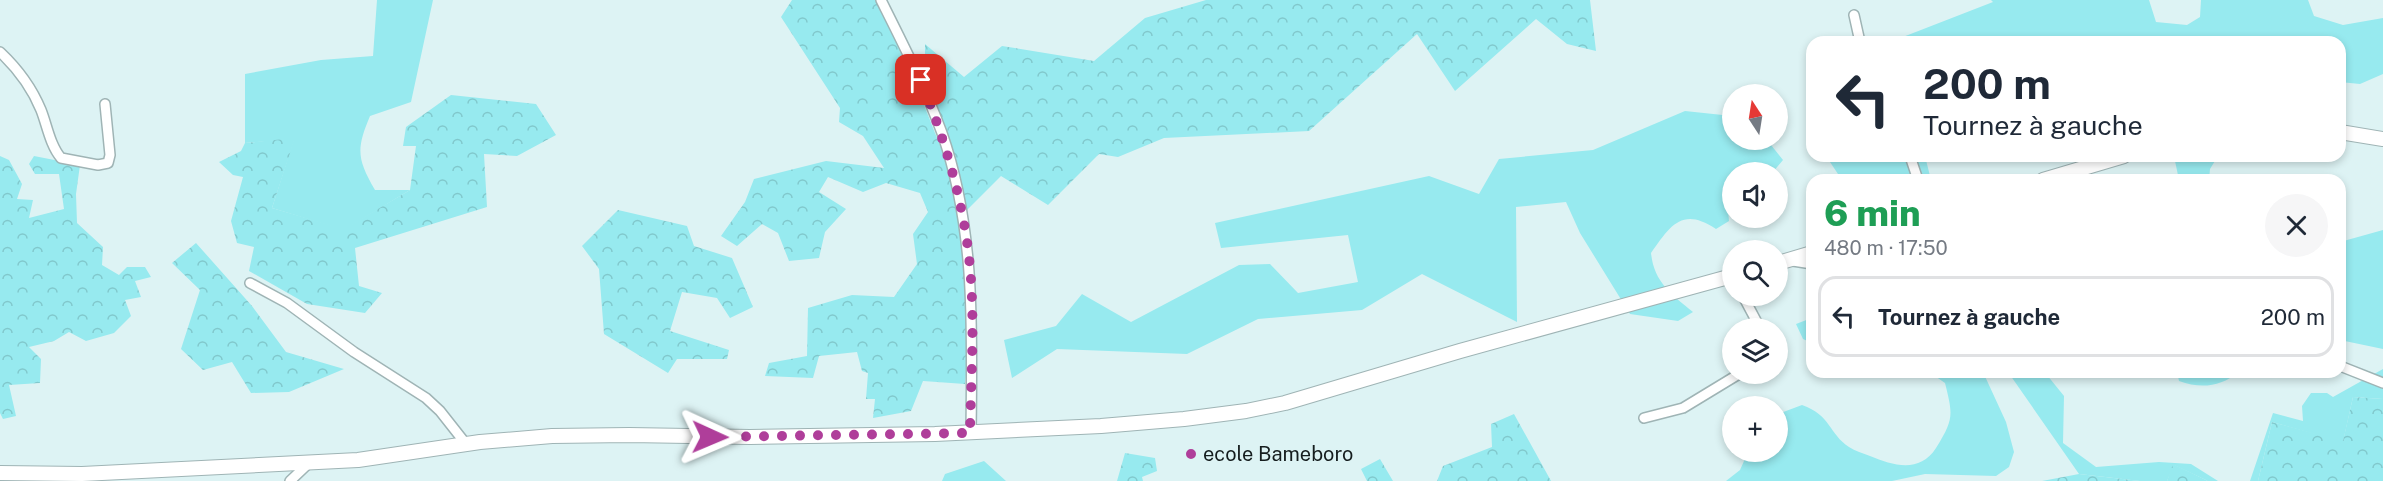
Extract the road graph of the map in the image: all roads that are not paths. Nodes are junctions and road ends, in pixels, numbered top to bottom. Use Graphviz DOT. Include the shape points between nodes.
graph roads {
  1 [pos="881,0"];
  2 [pos="1854,15"];
  3 [pos="1859,36"];
  4 [pos="0,52"];
  5 [pos="105,104"];
  6 [pos="2346,133"];
  7 [pos="2383,139"];
  8 [pos="2104,162"];
  9 [pos="2063,174"];
  10 [pos="1806,255"];
  11 [pos="1788,260"];
  12 [pos="1788,262"];
  13 [pos="1806,264"];
  14 [pos="1722,279"];
  15 [pos="250,283"];
  16 [pos="2346,368"];
  17 [pos="2383,383"];
  18 [pos="1723,384"];
  19 [pos="1644,418"];
  20 [pos="970,433"];
  21 [pos="466,444"];
  22 [pos="309,463"];
  23 [pos="0,473"];
  24 [pos="290,481"];
  1 -- 20 [label="street" via="921,80 952,165 970,267"];
  2 -- 3 [label="street"];
  4 -- 5 [label="street" via="30,89 61,158 98,165 108,163"];
  6 -- 7 [label="street"];
  8 -- 9 [label="street"];
  10 -- 11 [label="street"];
  12 -- 13 [label="street"];
  14 -- 20 [label="street" via="1266,407 1146,423"];
  15 -- 21 [label="street" via="287,303 426,398"];
  16 -- 17 [label="street"];
  18 -- 19 [label="street" via="1683,408"];
  20 -- 21 [label="street" via="579,435"];
  21 -- 22 [label="street" via="377,458"];
  22 -- 23 [label="street" via="82,474"];
  22 -- 24 [label="street"];
}
